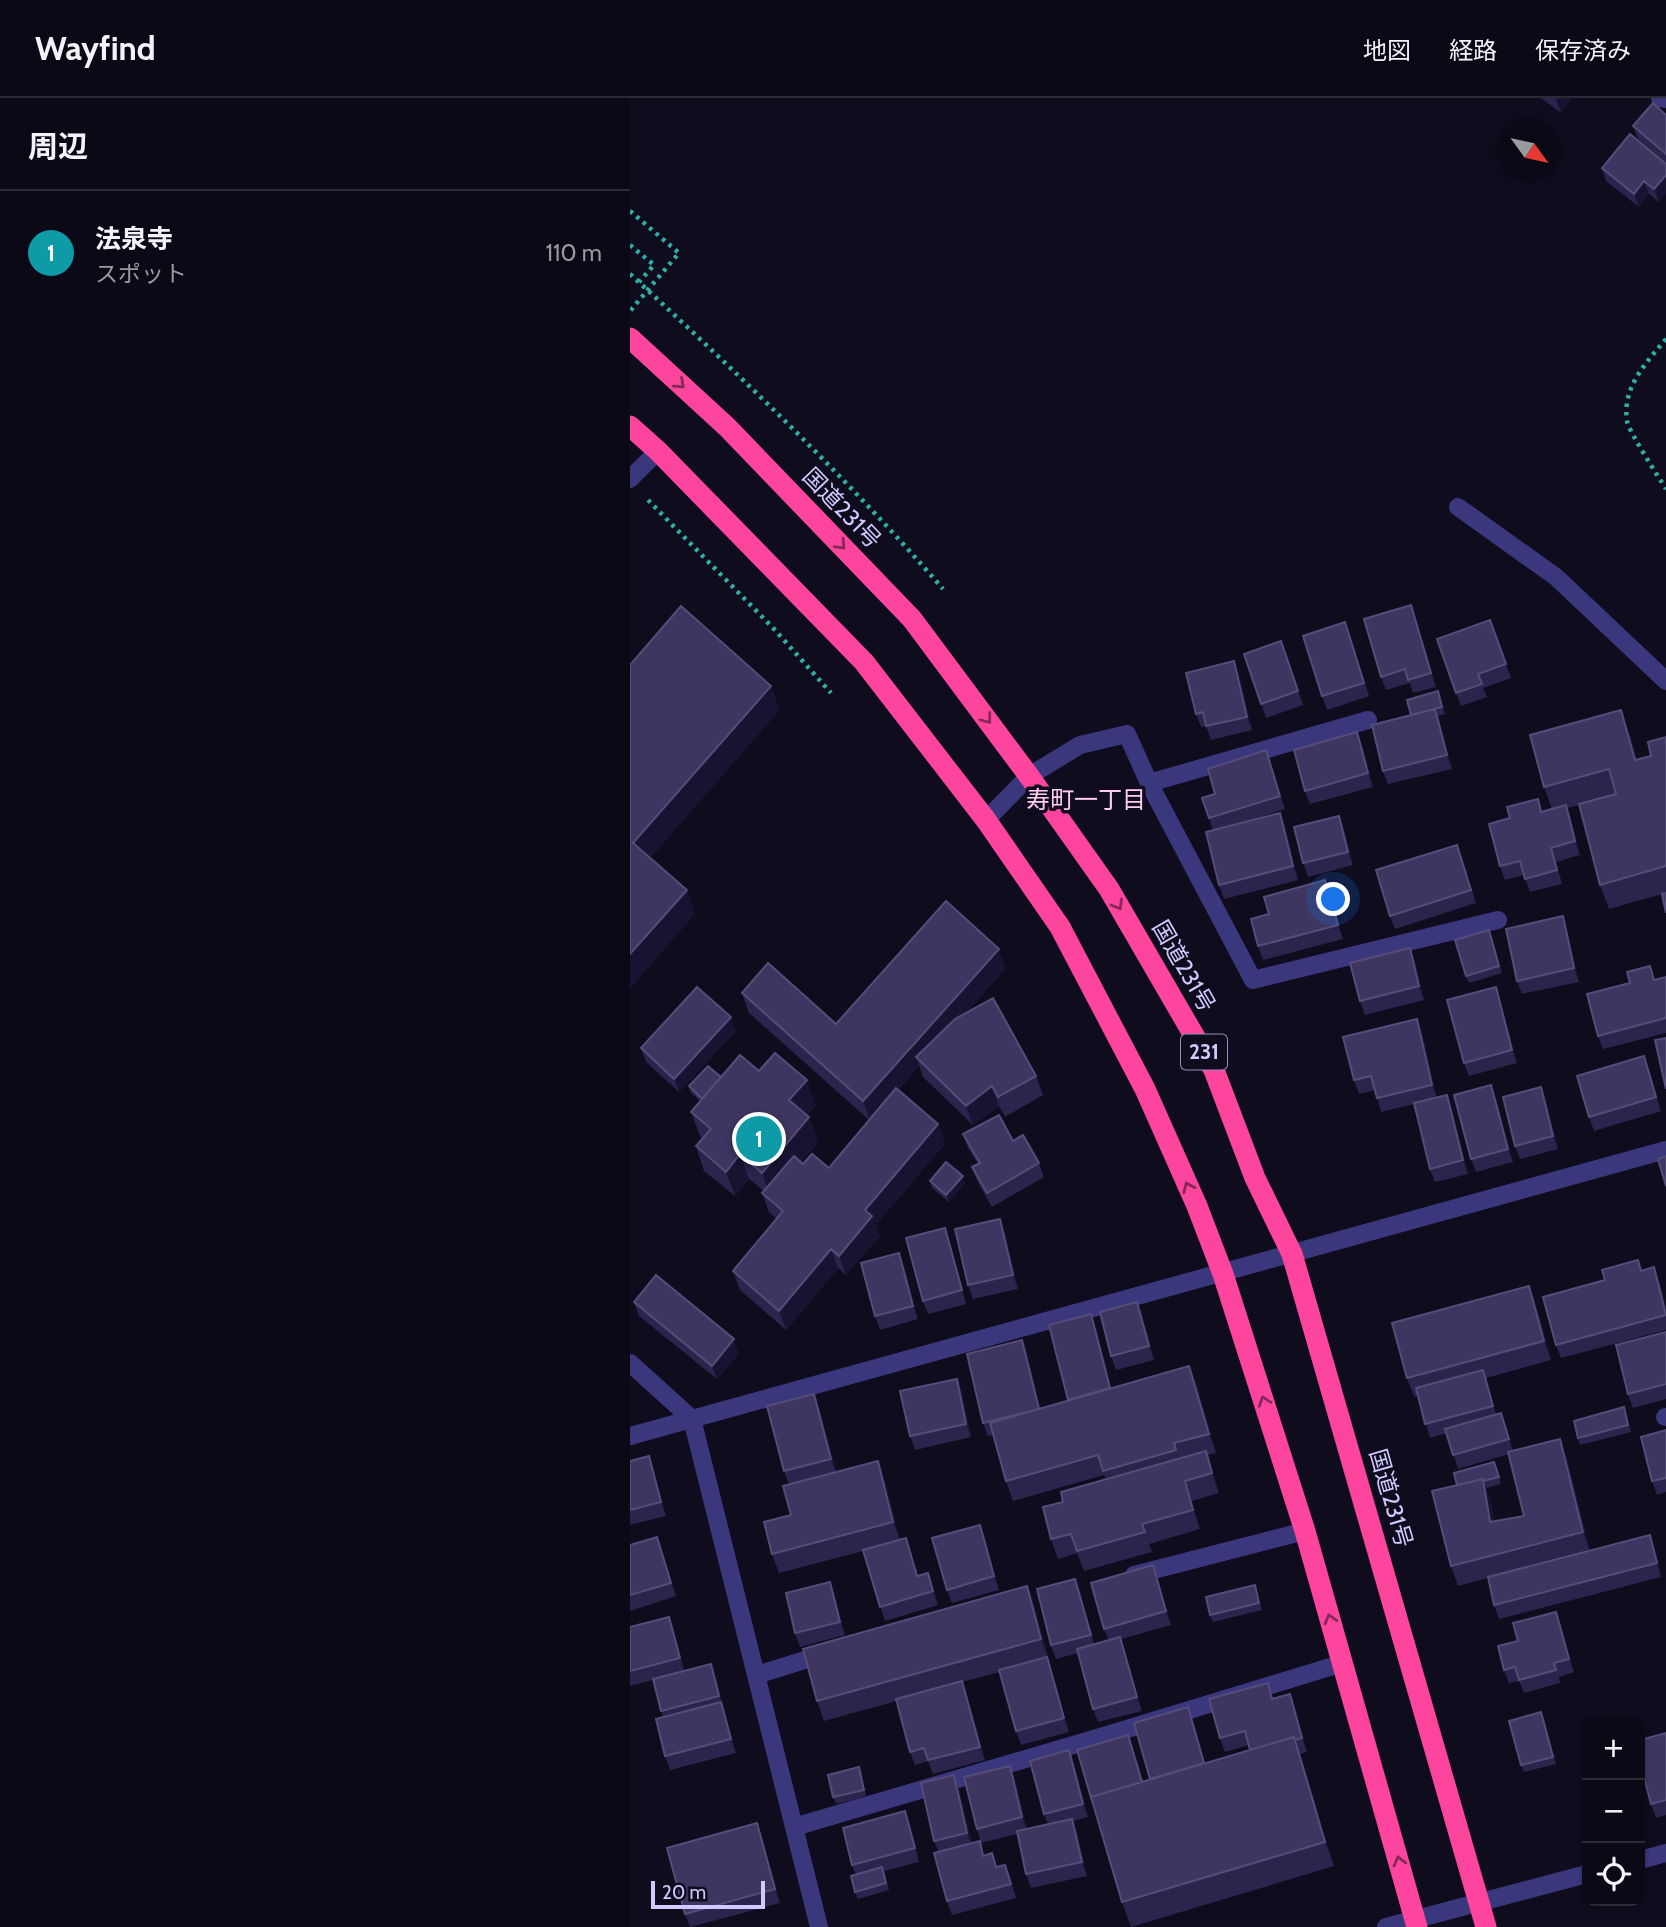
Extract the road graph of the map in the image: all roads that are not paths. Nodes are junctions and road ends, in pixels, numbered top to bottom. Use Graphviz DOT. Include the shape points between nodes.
graph roads {
  1 [pos="1660,98"];
  2 [pos="1666,99"];
  3 [pos="630,338"];
  4 [pos="630,426"];
  5 [pos="658,451"];
  6 [pos="635,485"];
  7 [pos="1458,507"];
  8 [pos="1666,681"];
  9 [pos="1368,720"];
  10 [pos="1029,776"];
  11 [pos="1149,783"];
  12 [pos="985,820"];
  13 [pos="1498,920"];
  14 [pos="1666,1150"];
  15 [pos="1292,1254"];
  16 [pos="1223,1273"];
  17 [pos="630,1363"];
  18 [pos="692,1419"];
  19 [pos="630,1436"];
  20 [pos="1305,1531"];
  21 [pos="1113,1581"];
  22 [pos="846,1647"];
  23 [pos="1343,1663"];
  24 [pos="757,1675"];
  25 [pos="794,1827"];
  26 [pos="1666,1853"];
  27 [pos="1645,1859"];
  28 [pos="1582,1875"];
  29 [pos="1479,1903"];
  30 [pos="1416,1923"];
  31 [pos="819,1927"];
  32 [pos="1385,1927"];
  33 [pos="1486,1927"];
  1 -- 2 [label="street"];
  3 -- 10 [label="highway, 国道231号 / 231, one-way" via="727,426 912,619"];
  4 -- 5 [label="highway"];
  5 -- 6 [label="street"];
  5 -- 12 [label="highway" via="864,662"];
  7 -- 8 [label="street" via="1556,577"];
  9 -- 11 [label="street"];
  10 -- 11 [label="street" via="1080,745 1126,734"];
  10 -- 12 [label="street"];
  10 -- 15 [label="highway, 国道231号 / 231, one-way" via="1108,889 1214,1070 1255,1178"];
  11 -- 13 [label="street" via="1253,980"];
  16 -- 12 [label="highway, one-way" via="1145,1089 1060,927"];
  14 -- 15 [label="street"];
  15 -- 16 [label="street"];
  15 -- 29 [label="highway, 国道231号 / 231"];
  16 -- 18 [label="street"];
  20 -- 16 [label="highway, one-way"];
  17 -- 18 [label="street"];
  18 -- 19 [label="street"];
  18 -- 24 [label="street"];
  20 -- 21 [label="street"];
  23 -- 20 [label="highway, one-way"];
  22 -- 24 [label="street"];
  23 -- 25 [label="street"];
  30 -- 23 [label="highway, one-way"];
  24 -- 25 [label="street"];
  25 -- 31 [label="street"];
  26 -- 27 [label="street"];
  28 -- 29 [label="street"];
  29 -- 30 [label="street"];
  29 -- 33 [label="highway, 国道231号 / 231"];
  30 -- 32 [label="street"];
}
